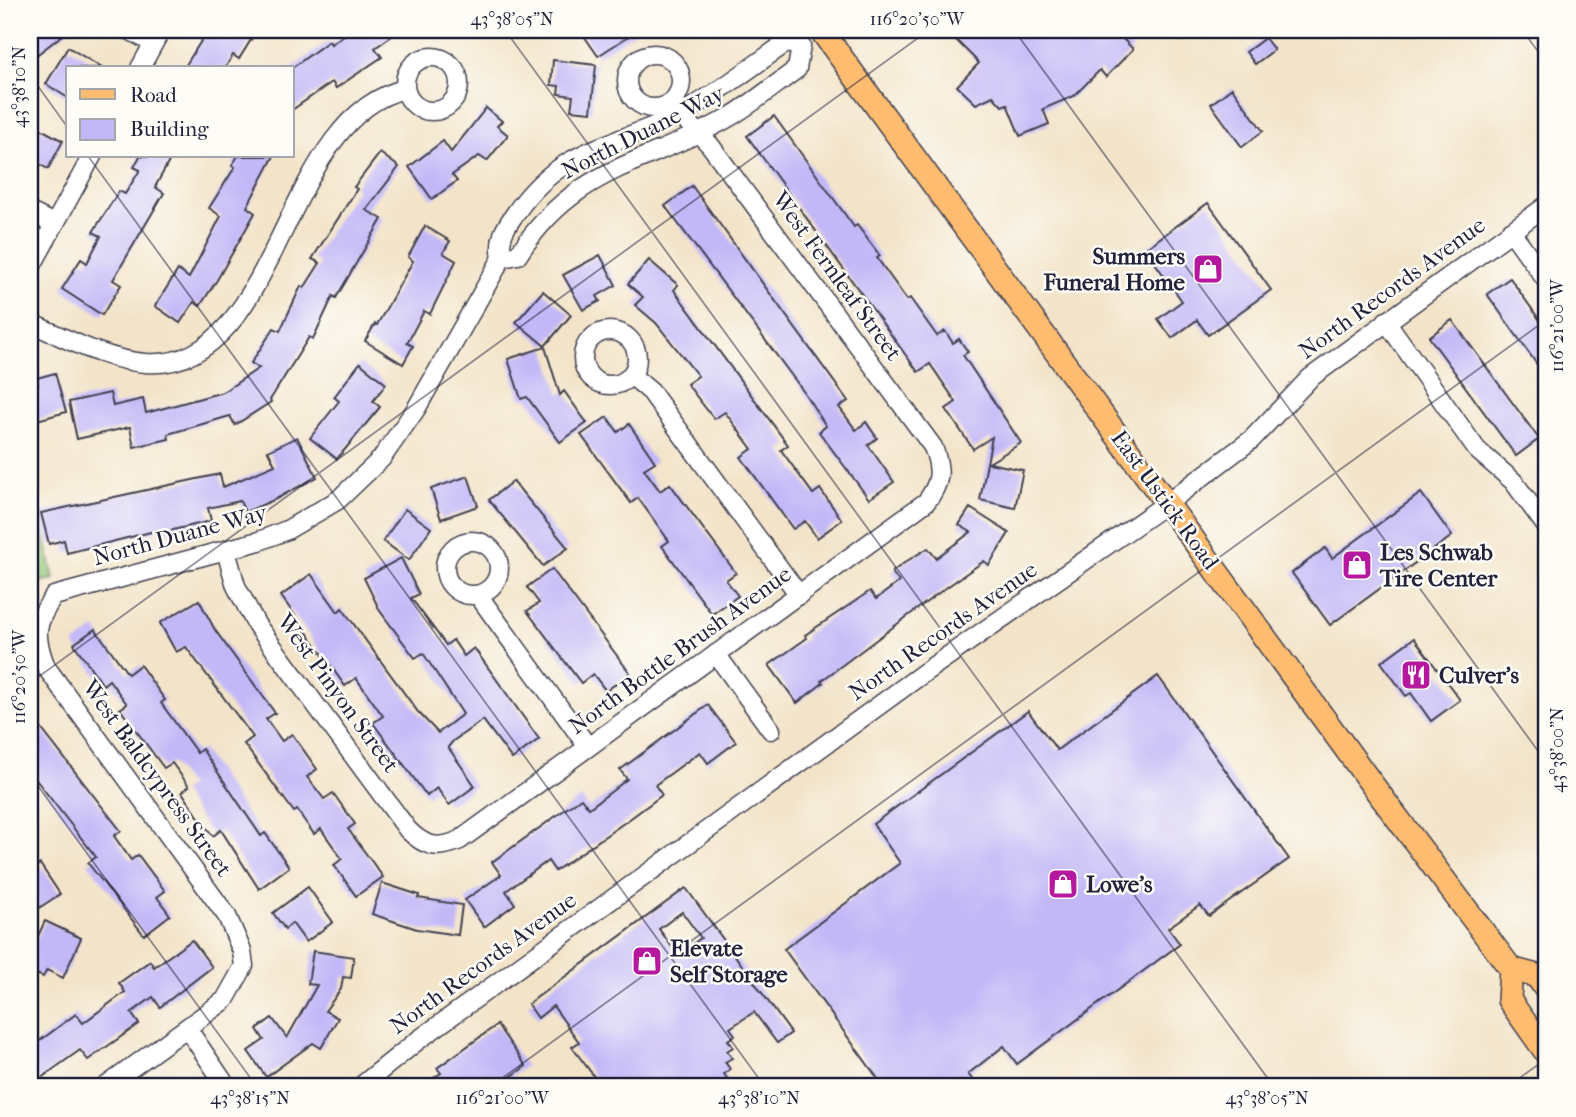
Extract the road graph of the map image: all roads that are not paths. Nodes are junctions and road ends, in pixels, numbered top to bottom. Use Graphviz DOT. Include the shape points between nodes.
graph roads {
  1 [pos="129,30"];
  2 [pos="822,30"];
  3 [pos="157,36"];
  4 [pos="801,46"];
  5 [pos="141,66"];
  6 [pos="405,89"];
  7 [pos="676,108"];
  8 [pos="698,132"];
  9 [pos="91,158"];
  10 [pos="1546,206"];
  11 [pos="30,212"];
  12 [pos="54,224"];
  13 [pos="1511,232"];
  14 [pos="502,258"];
  15 [pos="30,269"];
  16 [pos="1546,280"];
  17 [pos="1386,321"];
  18 [pos="30,323"];
  19 [pos="631,375"];
  20 [pos="940,475"];
  21 [pos="1166,504"];
  22 [pos="1546,526"];
  23 [pos="226,551"];
  24 [pos="799,594"];
  25 [pos="478,595"];
  26 [pos="39,618"];
  27 [pos="716,654"];
  28 [pos="771,730"];
  29 [pos="588,747"];
  30 [pos="433,847"];
  31 [pos="1511,969"];
  32 [pos="1546,989"];
  33 [pos="187,1028"];
  34 [pos="1546,1052"];
  35 [pos="105,1087"];
  36 [pos="228,1087"];
  37 [pos="360,1087"];
  1 -- 3 [label="street"];
  2 -- 4 [label="street, North Duane Way"];
  2 -- 21 [label="main road, East Ustick Road"];
  3 -- 5 [label="street"];
  4 -- 7 [label="street, North Duane Way" via="786,43"];
  4 -- 8 [label="street, North Duane Way" via="797,69 728,118"];
  6 -- 18 [label="street" via="388,93 363,109 341,131 244,305 227,329 202,350 170,362 145,363 109,356"];
  7 -- 8 [label="street, West Fernleaf Street"];
  7 -- 14 [label="street, North Duane Way" via="604,143 547,178 505,227 499,241"];
  8 -- 14 [label="street, North Duane Way" via="593,179 546,217 518,255"];
  8 -- 20 [label="street, West Fernleaf Street" via="933,447"];
  9 -- 12 [label="street"];
  10 -- 13 [label="street, North Records Avenue"];
  11 -- 12 [label="street"];
  12 -- 15 [label="street"];
  13 -- 16 [label="street"];
  13 -- 17 [label="street, North Records Avenue"];
  14 -- 23 [label="street, North Duane Way" via="416,409 381,459 338,500 313,516"];
  17 -- 21 [label="street, North Records Avenue" via="1310,378 1251,440"];
  17 -- 22 [label="street" via="1477,450 1513,481"];
  19 -- 24 [label="street" via="651,392"];
  20 -- 24 [label="street, North Bottle Brush Avenue" via="926,502"];
  21 -- 31 [label="main road, East Ustick Road"];
  21 -- 37 [label="street, North Records Avenue" via="925,672"];
  23 -- 26 [label="street, North Duane Way" via="54,596"];
  23 -- 30 [label="street, West Pinyon Street" via="236,586 256,624 408,830"];
  24 -- 27 [label="street, North Bottle Brush Avenue"];
  25 -- 29 [label="street"];
  26 -- 33 [label="street, West Baldcypress Street" via="37,643 46,667 227,916 242,951 244,966 225,1000"];
  27 -- 28 [label="street"];
  27 -- 29 [label="street, North Bottle Brush Avenue"];
  29 -- 30 [label="street, North Bottle Brush Avenue" via="460,840"];
  31 -- 32 [label="main road, East Ustick Road" via="1537,976"];
  31 -- 34 [label="main road" via="1509,1000"];
  33 -- 35 [label="street"];
  33 -- 36 [label="street"];
}
